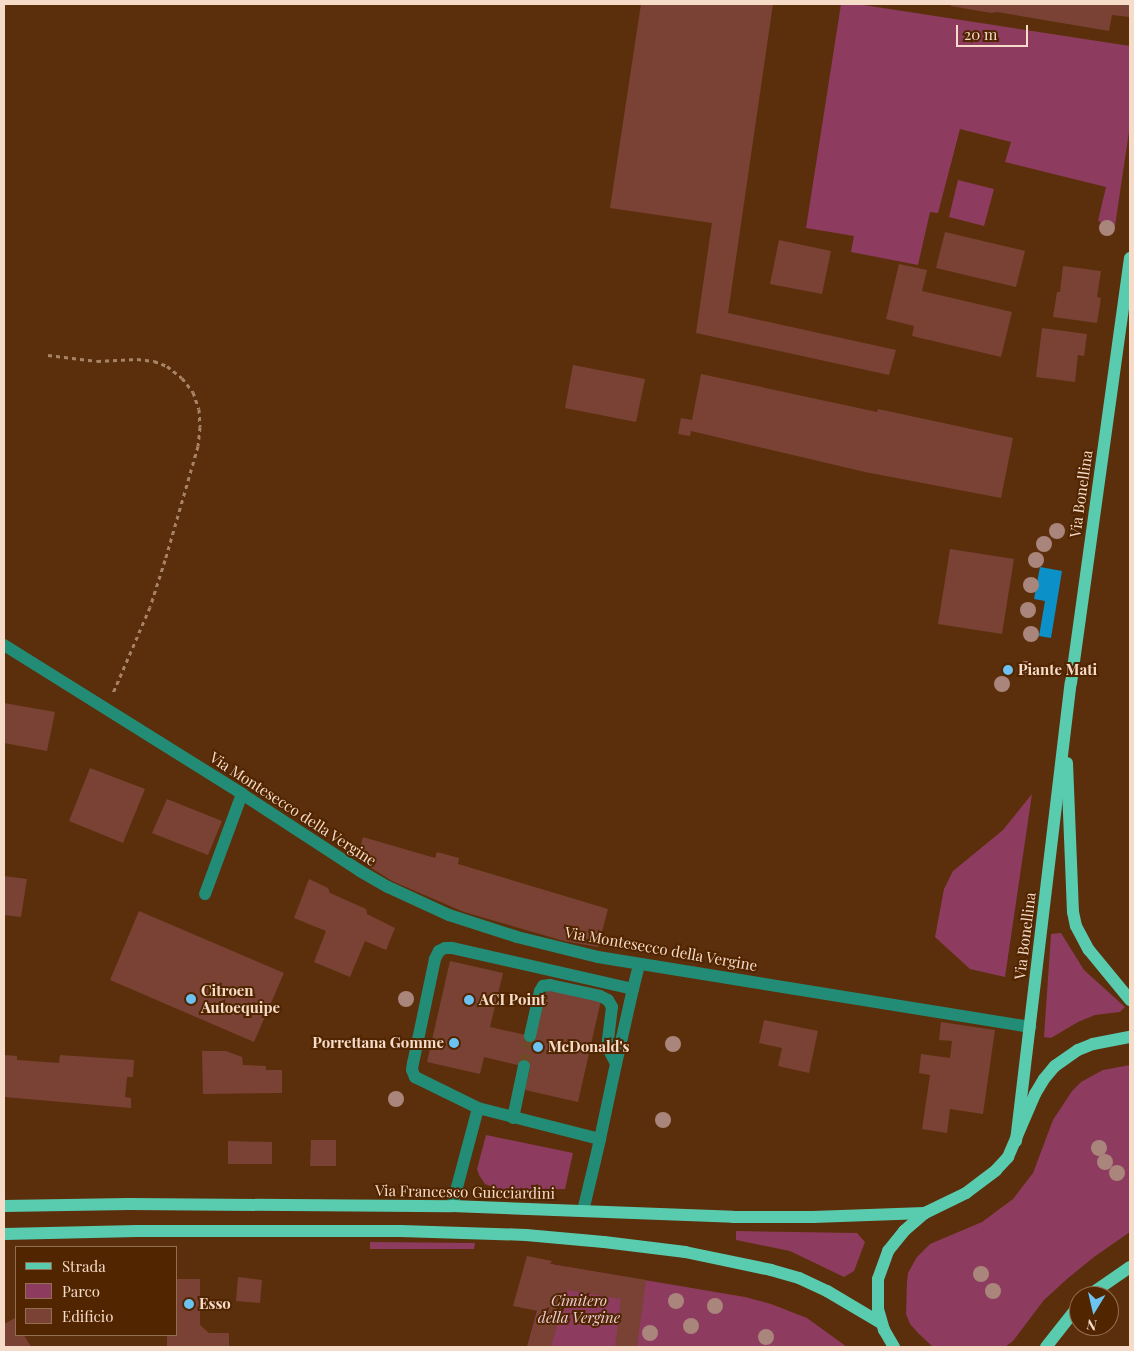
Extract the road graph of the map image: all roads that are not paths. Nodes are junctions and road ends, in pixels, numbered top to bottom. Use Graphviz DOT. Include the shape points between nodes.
graph roads {
  1 [pos="1130,258"];
  2 [pos="4,645"];
  3 [pos="1065,735"];
  4 [pos="242,794"];
  5 [pos="205,894"];
  6 [pos="639,965"];
  7 [pos="633,989"];
  8 [pos="1130,1000"];
  9 [pos="1030,1027"];
  10 [pos="530,1036"];
  11 [pos="1130,1037"];
  12 [pos="616,1064"];
  13 [pos="524,1066"];
  14 [pos="478,1108"];
  15 [pos="513,1118"];
  16 [pos="600,1139"];
  17 [pos="1016,1141"];
  18 [pos="4,1206"];
  19 [pos="452,1206"];
  20 [pos="584,1211"];
  21 [pos="925,1213"];
  22 [pos="4,1234"];
  23 [pos="1130,1267"];
  24 [pos="1102,1286"];
  25 [pos="1069,1318"];
  26 [pos="881,1323"];
  27 [pos="894,1347"];
  28 [pos="1046,1347"];
  1 -- 3 [label="main road, Via Bonellina"];
  2 -- 4 [label="street, Via Montesecco della Vergine"];
  3 -- 8 [label="main road, Via Bonellina" via="1073,912 1089,950"];
  3 -- 9 [label="main road, Via Bonellina"];
  4 -- 5 [label="street"];
  4 -- 6 [label="street, Via Montesecco della Vergine" via="360,871 449,915 552,946"];
  6 -- 7 [label="street"];
  6 -- 9 [label="street, Via Montesecco della Vergine"];
  7 -- 12 [label="street"];
  7 -- 14 [label="street" via="452,948 439,951 412,1073 419,1081"];
  9 -- 17 [label="main road, Via Bonellina"];
  10 -- 12 [label="street" via="543,986 550,984 600,996 612,1007 607,1046"];
  11 -- 17 [label="main road" via="1093,1044 1055,1066 1035,1094"];
  12 -- 16 [label="street"];
  13 -- 15 [label="street"];
  14 -- 15 [label="street"];
  14 -- 19 [label="street"];
  15 -- 16 [label="street"];
  16 -- 20 [label="street"];
  17 -- 21 [label="main road" via="1008,1157 981,1183"];
  18 -- 19 [label="main road, Via Francesco Guicciardini"];
  19 -- 20 [label="main road, Via Francesco Guicciardini"];
  20 -- 21 [label="main road, Via Francesco Guicciardini" via="733,1217"];
  21 -- 26 [label="main road" via="896,1241 882,1263 877,1295"];
  22 -- 26 [label="main road" via="147,1230 401,1231 526,1235 604,1242 685,1252 771,1270 827,1291"];
  23 -- 24 [label="main road"];
  25 -- 28 [label="main road"];
  26 -- 27 [label="main road"];
}
